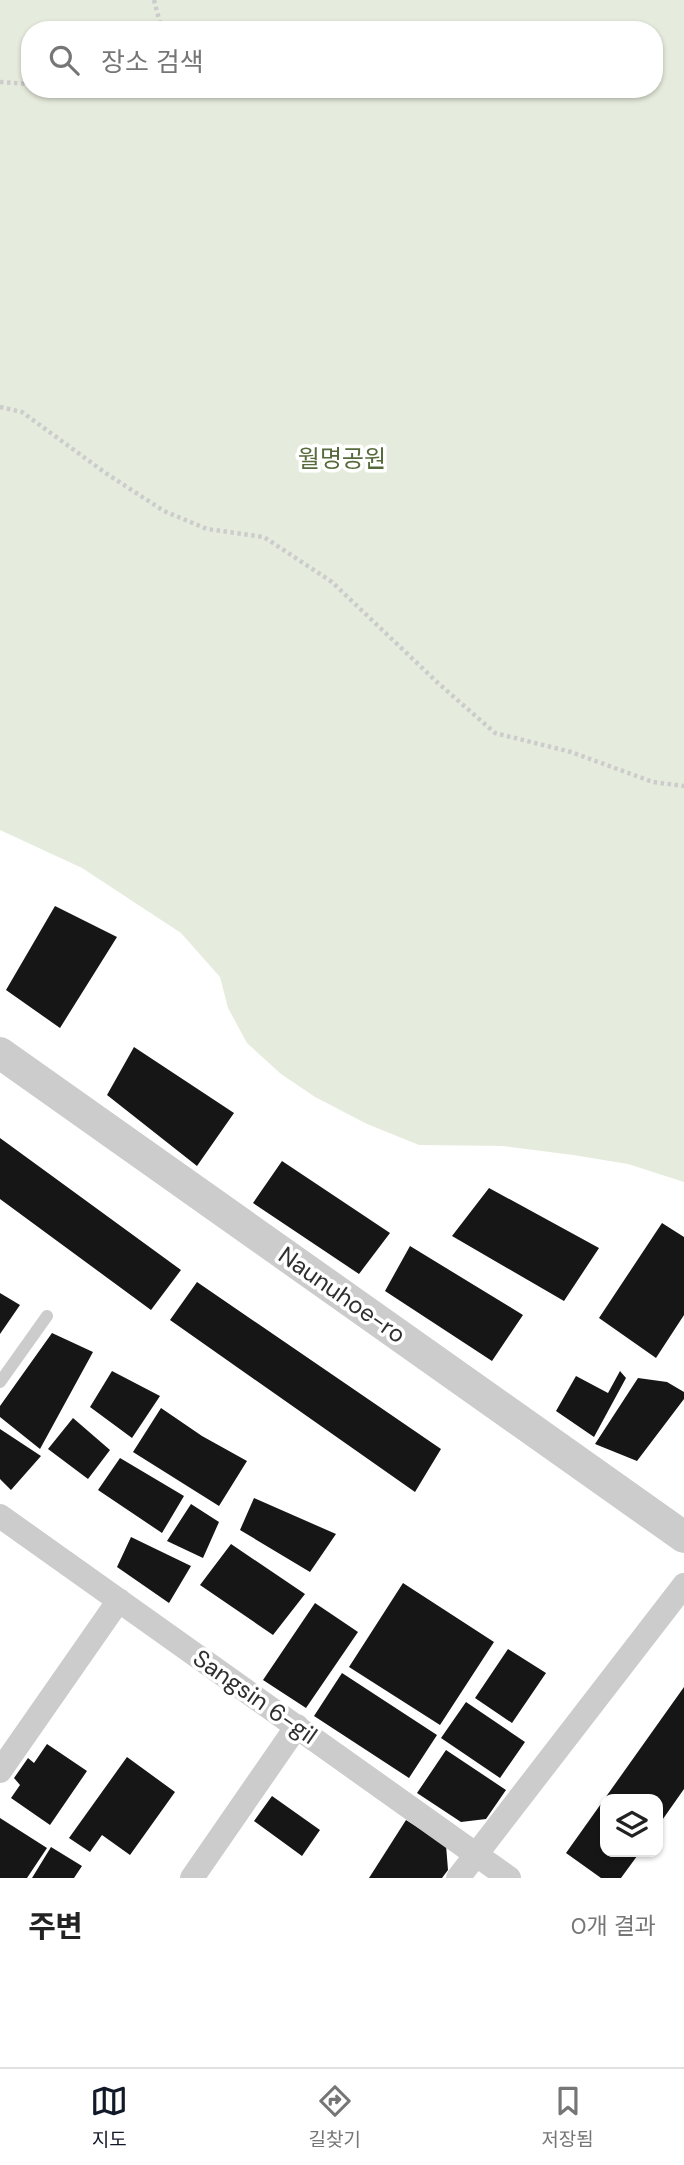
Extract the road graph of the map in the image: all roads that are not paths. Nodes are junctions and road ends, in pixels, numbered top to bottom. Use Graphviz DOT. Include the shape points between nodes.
graph roads {
  1 [pos="0,1053"];
  2 [pos="47,1316"];
  3 [pos="0,1382"];
  4 [pos="0,1516"];
  5 [pos="684,1537"];
  6 [pos="684,1585"];
  7 [pos="118,1600"];
  8 [pos="297,1727"];
  9 [pos="0,1771"];
  10 [pos="475,1854"];
  11 [pos="192,1878"];
  12 [pos="458,1878"];
  13 [pos="509,1878"];
  1 -- 5 [label="street, Naunuhoe-ro"];
  2 -- 3 [label="lane"];
  4 -- 7 [label="street, Sangsin 6-gil"];
  6 -- 10 [label="street"];
  7 -- 8 [label="street, Sangsin 6-gil"];
  7 -- 9 [label="street"];
  8 -- 10 [label="street, Sangsin 6-gil"];
  8 -- 11 [label="street"];
  10 -- 12 [label="street"];
  10 -- 13 [label="street, Sangsin 6-gil"];
}
